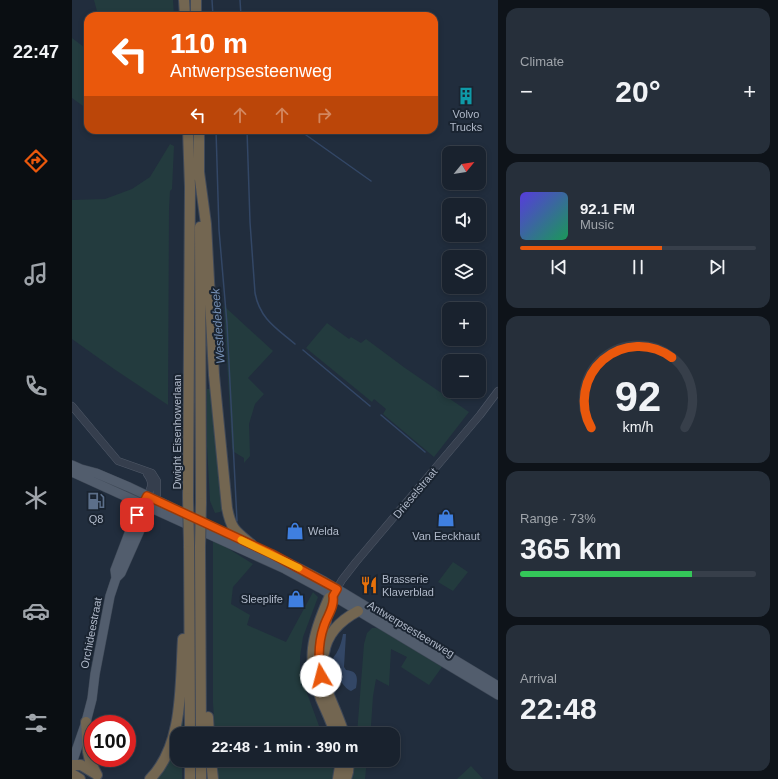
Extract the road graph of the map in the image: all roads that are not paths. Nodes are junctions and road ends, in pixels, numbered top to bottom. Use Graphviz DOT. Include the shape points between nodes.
graph roads {
  1 [pos="184,0"];
  2 [pos="196,0"];
  3 [pos="185,12"];
  4 [pos="196,12"];
  5 [pos="188,134"];
  6 [pos="199,134"];
  7 [pos="199,172"];
  8 [pos="498,391"];
  9 [pos="72,406"];
  10 [pos="72,465"];
  11 [pos="143,469"];
  12 [pos="72,472"];
  13 [pos="145,500"];
  14 [pos="154,504"];
  15 [pos="250,544"];
  16 [pos="116,578"];
  17 [pos="335,593"];
  18 [pos="190,608"];
  19 [pos="358,611"];
  20 [pos="449,661"];
  21 [pos="321,676"];
  22 [pos="498,686"];
  23 [pos="202,689"];
  24 [pos="498,695"];
  25 [pos="88,715"];
  26 [pos="190,727"];
  27 [pos="202,727"];
  28 [pos="208,727"];
  29 [pos="332,727"];
  30 [pos="341,727"];
  31 [pos="84,728"];
  32 [pos="72,764"];
  33 [pos="93,767"];
  34 [pos="190,767"];
  35 [pos="201,767"];
  36 [pos="212,767"];
  37 [pos="340,767"];
  38 [pos="348,767"];
  39 [pos="72,774"];
  40 [pos="99,777"];
  41 [pos="80,779"];
  42 [pos="150,779"];
  43 [pos="190,779"];
  44 [pos="201,779"];
  45 [pos="213,779"];
  46 [pos="338,779"];
  47 [pos="346,779"];
  1 -- 3 [label="highway"];
  2 -- 4 [label="highway"];
  5 -- 18 [label="highway, Dwight Eisenhowerlaan, bridge"];
  6 -- 7 [label="highway"];
  7 -- 15 [label="highway" via="206,224 214,375 227,508 231,525"];
  7 -- 23 [label="highway, bridge"];
  8 -- 17 [label="street, Drieselstraat" via="356,562"];
  9 -- 11 [label="street" via="118,461"];
  10 -- 13 [label="main road, Antwerpsesteenweg" via="96,473"];
  11 -- 13 [label="street" via="152,486"];
  11 -- 14 [label="street" via="152,473 157,481 157,497"];
  12 -- 13 [label="main road, Antwerpsesteenweg"];
  13 -- 14 [label="main road, Antwerpsesteenweg"];
  13 -- 16 [label="main road, Orchideestraat" via="121,553 115,570"];
  14 -- 15 [label="main road, Antwerpsesteenweg"];
  14 -- 16 [label="main road, Orchideestraat" via="121,573"];
  14 -- 17 [label="main road, Antwerpsesteenweg"];
  15 -- 17 [label="main road, Antwerpsesteenweg" via="299,568"];
  16 -- 25 [label="main road, Orchideestraat" via="110,596"];
  17 -- 19 [label="main road, Antwerpsesteenweg"];
  17 -- 20 [label="main road, Antwerpsesteenweg"];
  17 -- 21 [label="highway" via="319,649"];
  17 -- 29 [label="highway" via="329,598 316,631 312,659 314,678"];
  18 -- 26 [label="highway, Dwight Eisenhowerlaan"];
  18 -- 42 [label="highway" via="184,631 177,720 172,744 163,764"];
  19 -- 20 [label="main road, Antwerpsesteenweg"];
  19 -- 21 [label="highway" via="338,626 329,637 325,646"];
  20 -- 22 [label="main road, Antwerpsesteenweg"];
  20 -- 24 [label="main road, Antwerpsesteenweg"];
  21 -- 30 [label="highway"];
  23 -- 27 [label="highway"];
  23 -- 28 [label="highway"];
  31 -- 32 [label="main road, Orchideestraat"];
  32 -- 40 [label="highway" via="81,765"];
  33 -- 40 [label="highway"];
  34 -- 43 [label="highway"];
  35 -- 44 [label="highway"];
  36 -- 45 [label="highway"];
  37 -- 46 [label="highway"];
  38 -- 47 [label="highway"];
  39 -- 41 [label="highway"];
}
